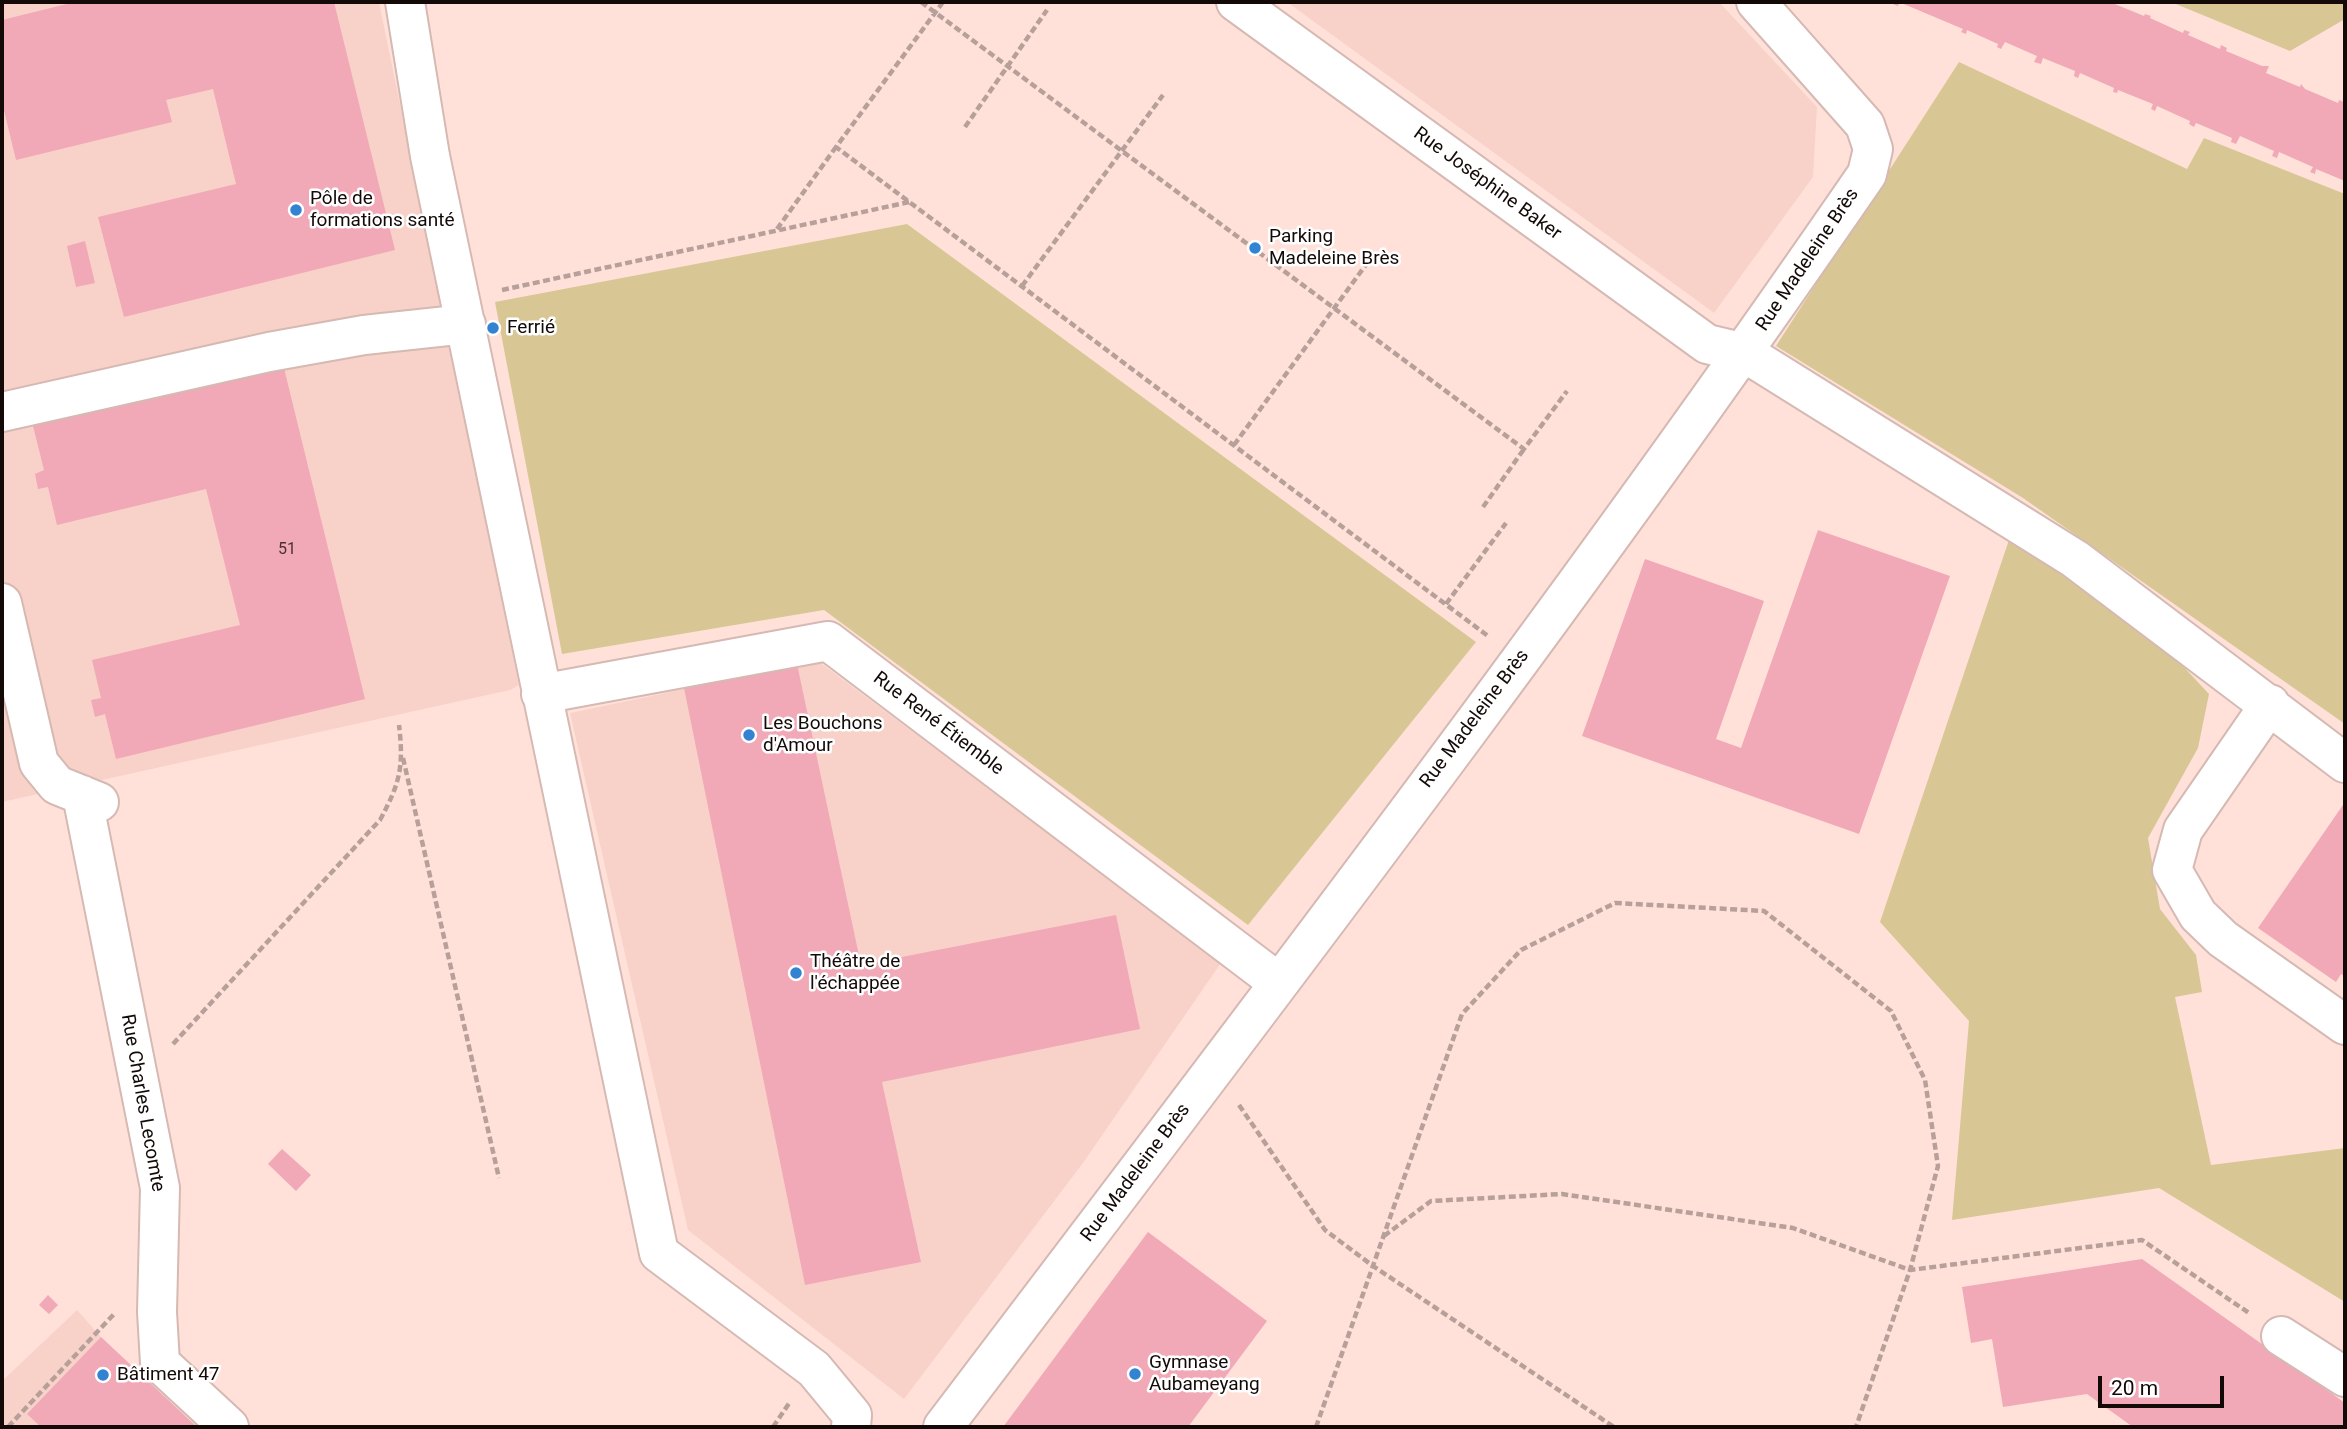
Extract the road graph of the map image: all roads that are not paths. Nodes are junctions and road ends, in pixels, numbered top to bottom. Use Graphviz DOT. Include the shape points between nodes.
graph roads {
  1 [pos="405,2"];
  2 [pos="1236,2"];
  3 [pos="1756,2"];
  4 [pos="466,324"];
  5 [pos="1745,353"];
  6 [pos="2,412"];
  7 [pos="2,603"];
  8 [pos="541,694"];
  9 [pos="2270,704"];
  10 [pos="2345,763"];
  11 [pos="1279,984"];
  12 [pos="2345,1025"];
  13 [pos="2281,1336"];
  14 [pos="2345,1377"];
  15 [pos="229,1427"];
  16 [pos="851,1427"];
  17 [pos="943,1427"];
  1 -- 4 [label="lane" via="430,156"];
  2 -- 5 [label="lane, Rue Joséphine Baker" via="1707,344"];
  3 -- 5 [label="lane, Rue Madeleine Brès" via="1865,125 1873,149 1867,174"];
  4 -- 6 [label="lane" via="269,352"];
  4 -- 8 [label="lane"];
  5 -- 9 [label="lane, Rue Joséphine Baker" via="2075,559"];
  5 -- 11 [label="lane, Rue Madeleine Brès"];
  7 -- 15 [label="lane, Rue Charles Lecomte" via="39,763 57,785 90,798 160,1188 160,1363"];
  8 -- 11 [label="lane, Rue René Étiemble" via="828,641"];
  8 -- 16 [label="lane" via="659,1253 814,1369 852,1415"];
  9 -- 10 [label="lane, Rue Joséphine Baker"];
  9 -- 12 [label="lane" via="2183,830 2172,870 2198,915 2224,939"];
  11 -- 17 [label="lane, Rue Madeleine Brès"];
  13 -- 14 [label="lane"];
}
